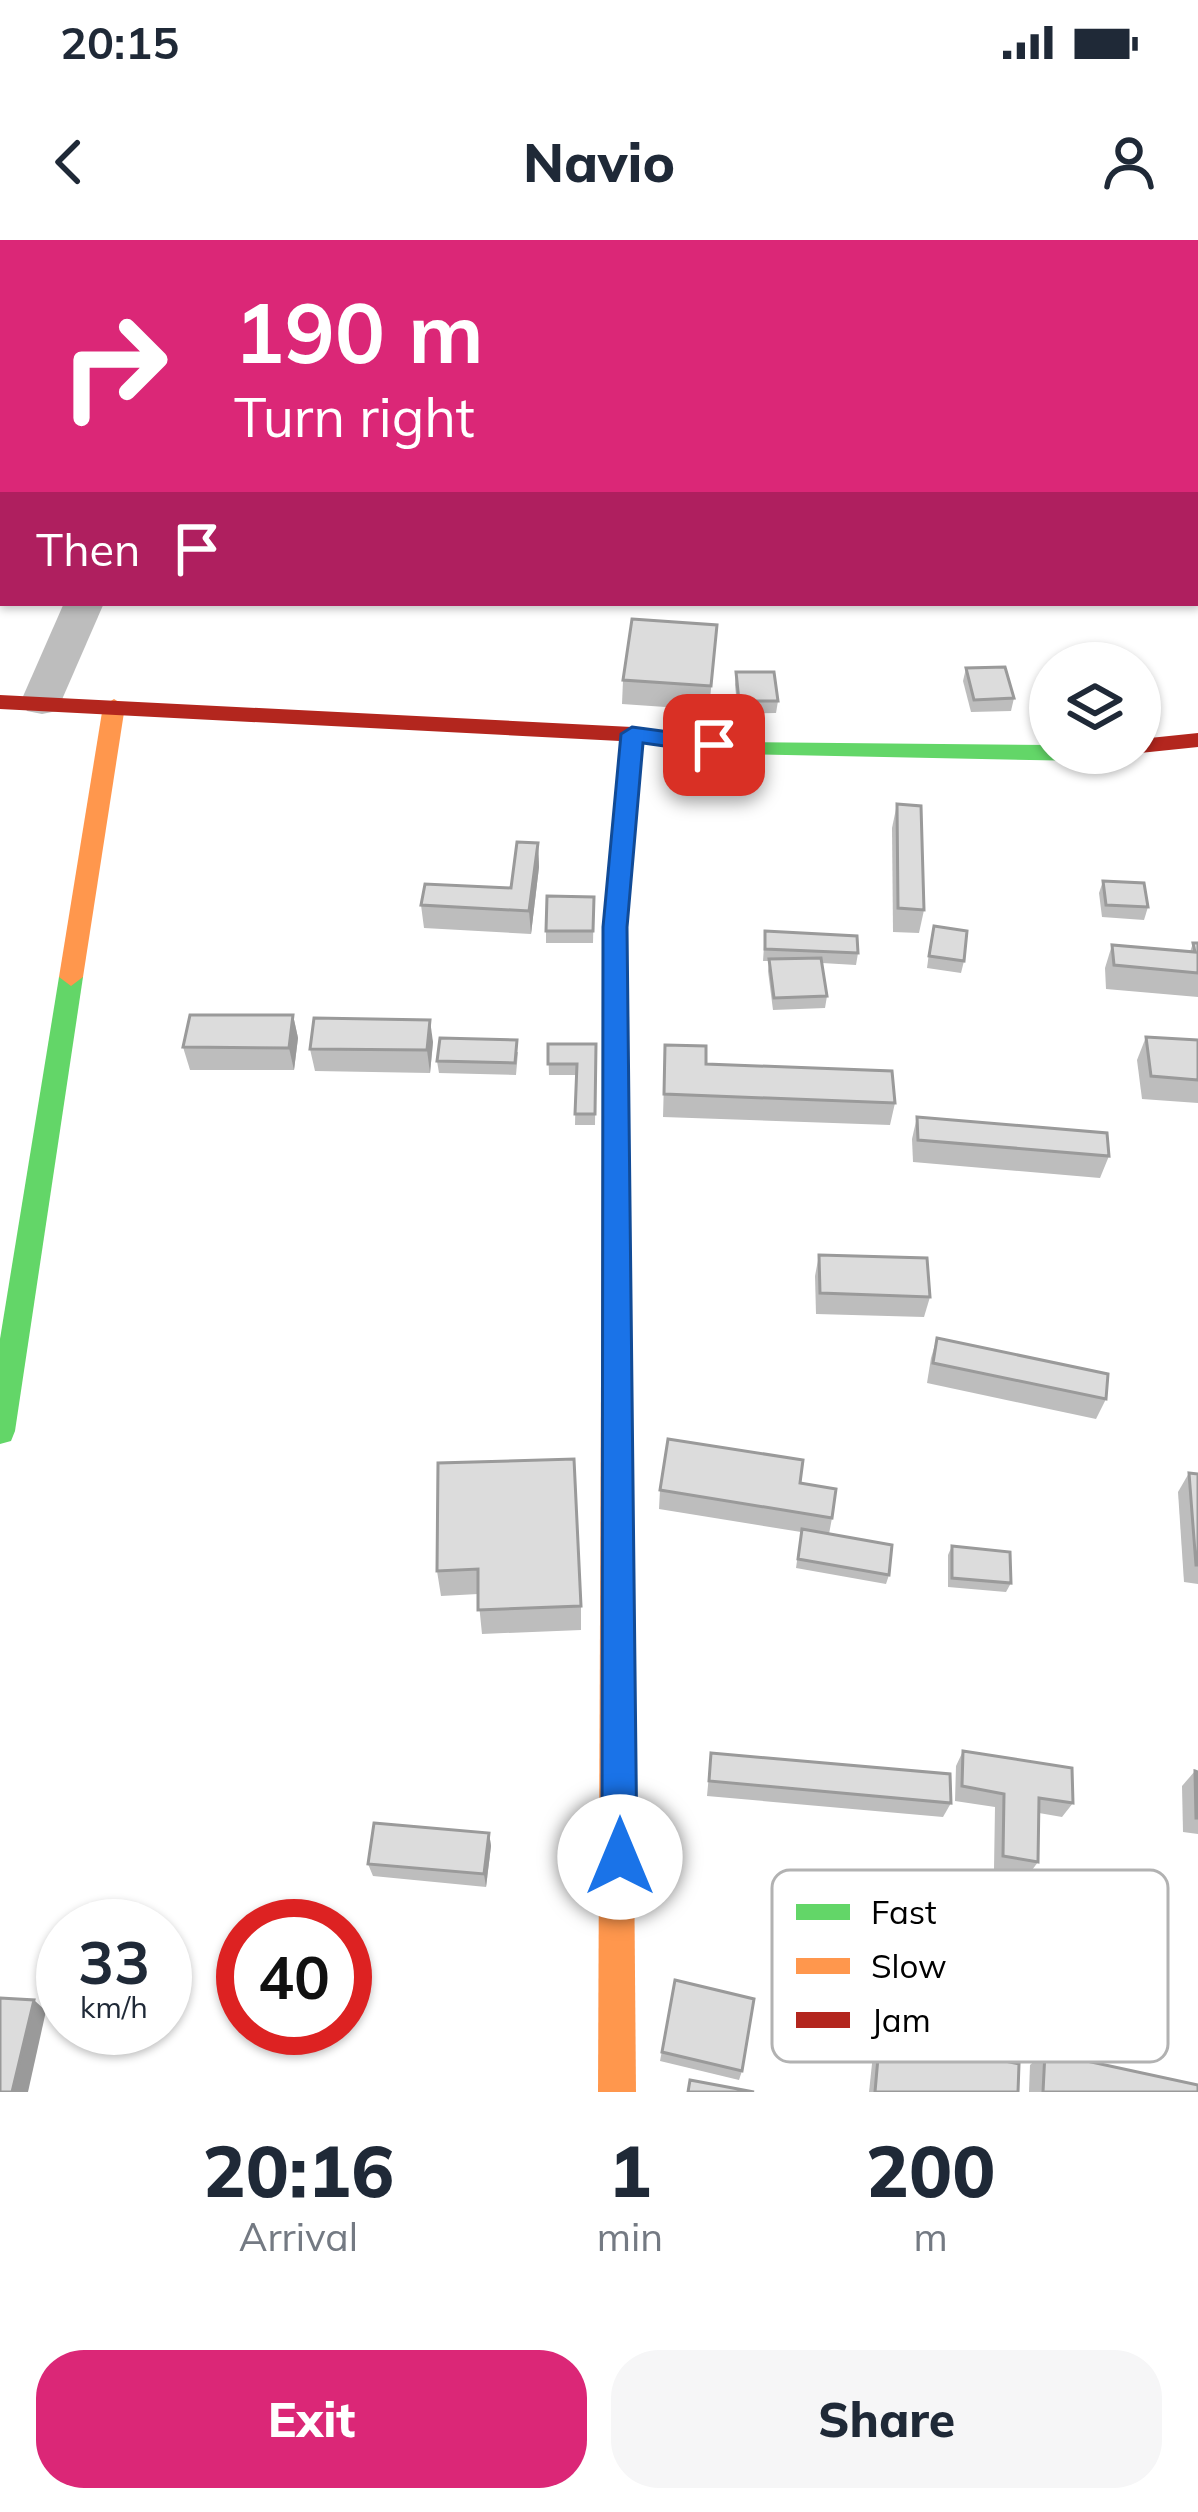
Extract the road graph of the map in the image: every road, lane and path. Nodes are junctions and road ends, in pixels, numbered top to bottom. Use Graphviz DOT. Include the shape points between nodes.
graph roads {
  1 [pos="83,606"];
  2 [pos="42,700"];
  3 [pos="0,702"];
  4 [pos="114,706"];
  5 [pos="632,734"];
  6 [pos="1198,740"];
  7 [pos="1161,744"];
  8 [pos="1029,753"];
  9 [pos="0,1431"];
  10 [pos="617,2092"];
  1 -- 2 [label="street"];
  2 -- 3 [label="street"];
  2 -- 4 [label="street"];
  4 -- 5 [label="street"];
  4 -- 9 [label="street"];
  5 -- 8 [label="street" via="755,751"];
  5 -- 10 [label="street" via="615,927"];
  6 -- 7 [label="street"];
}
